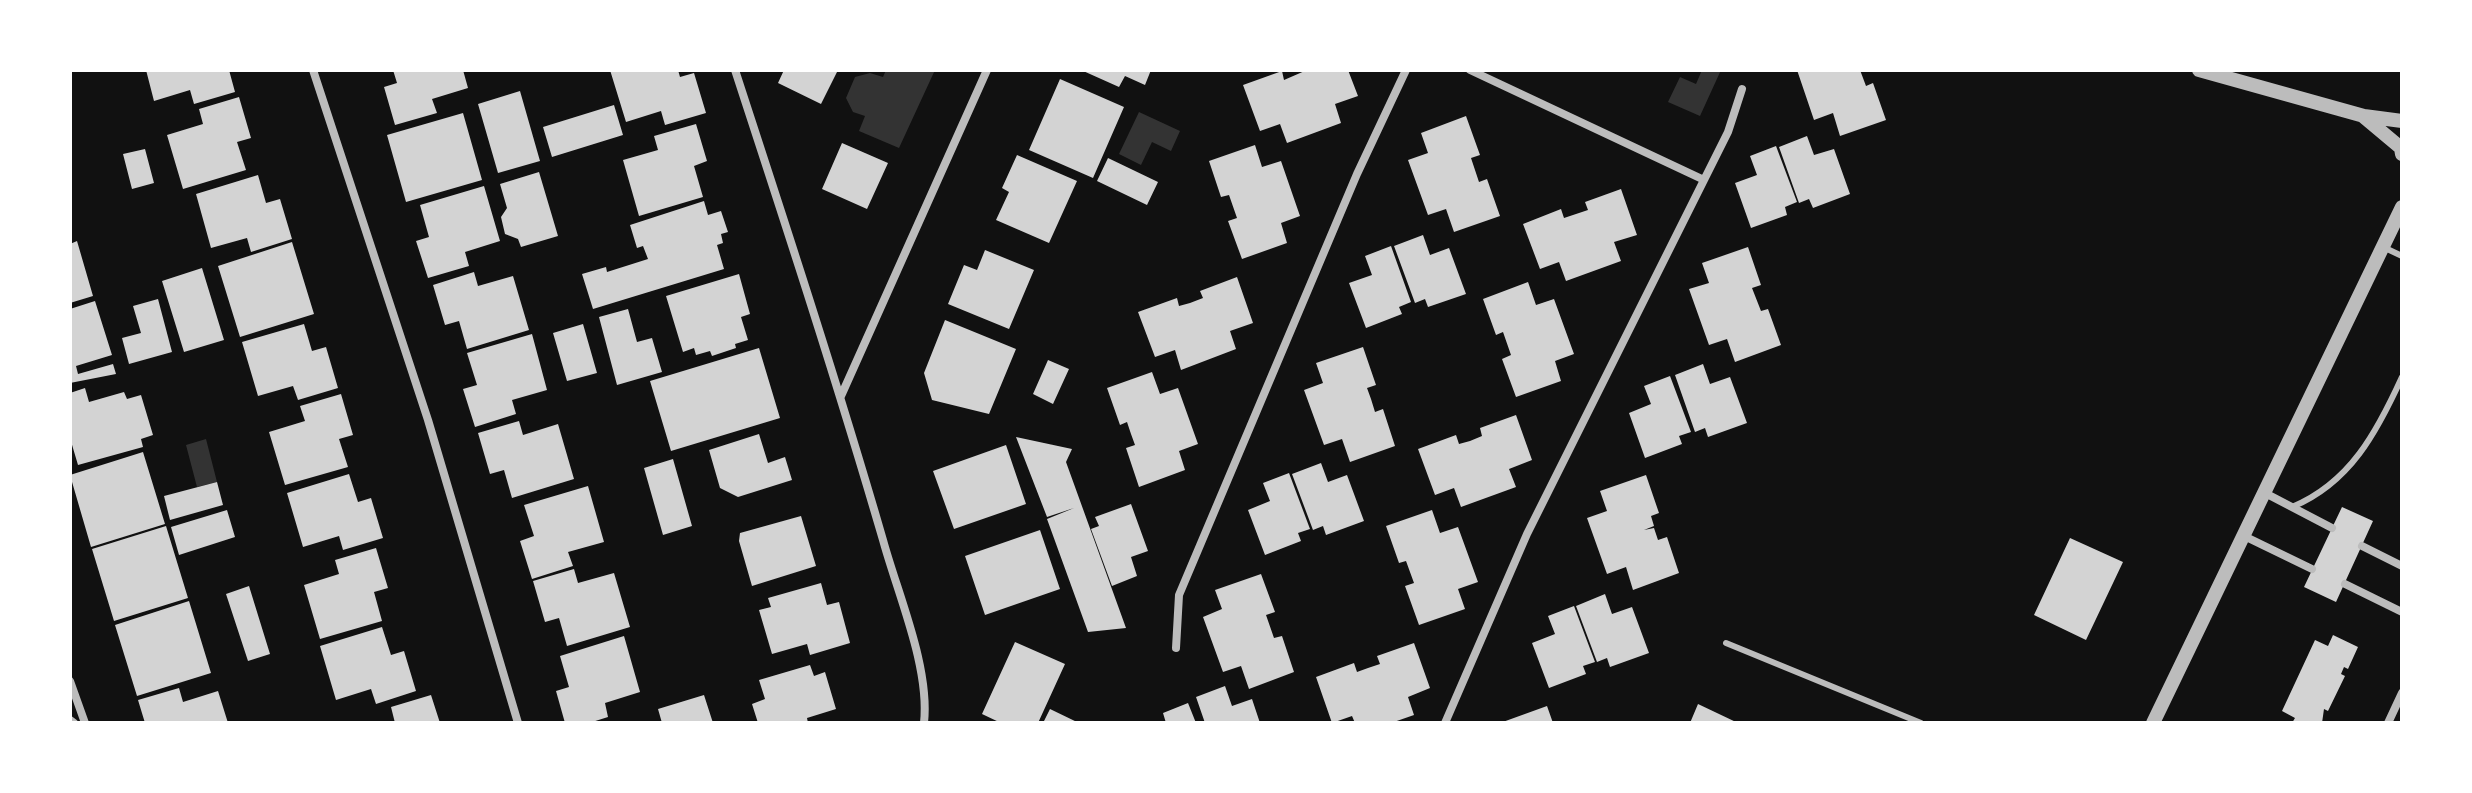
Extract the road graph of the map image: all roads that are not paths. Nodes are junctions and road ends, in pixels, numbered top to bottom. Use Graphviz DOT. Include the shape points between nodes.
graph roads {
  1 [pos="313,70"];
  2 [pos="735,70"];
  3 [pos="987,70"];
  4 [pos="1406,70"];
  5 [pos="1470,70"];
  6 [pos="2199,70"];
  7 [pos="1742,89"];
  8 [pos="2364,116"];
  9 [pos="2402,121"];
  10 [pos="2402,154"];
  11 [pos="1702,179"];
  12 [pos="2402,209"];
  13 [pos="2383,247"];
  14 [pos="2402,256"];
  15 [pos="2402,377"];
  16 [pos="841,396"];
  17 [pos="2265,493"];
  18 [pos="2292,507"];
  19 [pos="2332,528"];
  20 [pos="2244,536"];
  21 [pos="2362,546"];
  22 [pos="2402,566"];
  23 [pos="2312,569"];
  24 [pos="2345,584"];
  25 [pos="2402,612"];
  26 [pos="1726,643"];
  27 [pos="1176,648"];
  28 [pos="70,681"];
  29 [pos="2402,693"];
  30 [pos="85,723"];
  31 [pos="518,723"];
  32 [pos="924,723"];
  33 [pos="1445,723"];
  34 [pos="1921,723"];
  35 [pos="2153,723"];
  36 [pos="2388,723"];
  1 -- 31 [label="street" via="428,420"];
  2 -- 16 [label="street"];
  3 -- 16 [label="street"];
  4 -- 27 [label="street" via="1351,187 1179,595"];
  5 -- 11 [label="street"];
  6 -- 8 [label="street"];
  7 -- 11 [label="street" via="1728,132"];
  8 -- 9 [label="street"];
  8 -- 10 [label="street"];
  11 -- 33 [label="street" via="1527,534"];
  12 -- 13 [label="street"];
  13 -- 14 [label="lane"];
  13 -- 17 [label="street"];
  15 -- 18 [label="lane" via="2384,417 2350,469 2318,496"];
  16 -- 32 [label="street" via="924,688"];
  17 -- 18 [label="street"];
  17 -- 20 [label="street"];
  18 -- 19 [label="street"];
  20 -- 23 [label="street"];
  20 -- 35 [label="street"];
  21 -- 22 [label="street"];
  24 -- 25 [label="street"];
  26 -- 34 [label="lane"];
  28 -- 30 [label="street"];
  29 -- 36 [label="street"];
}
